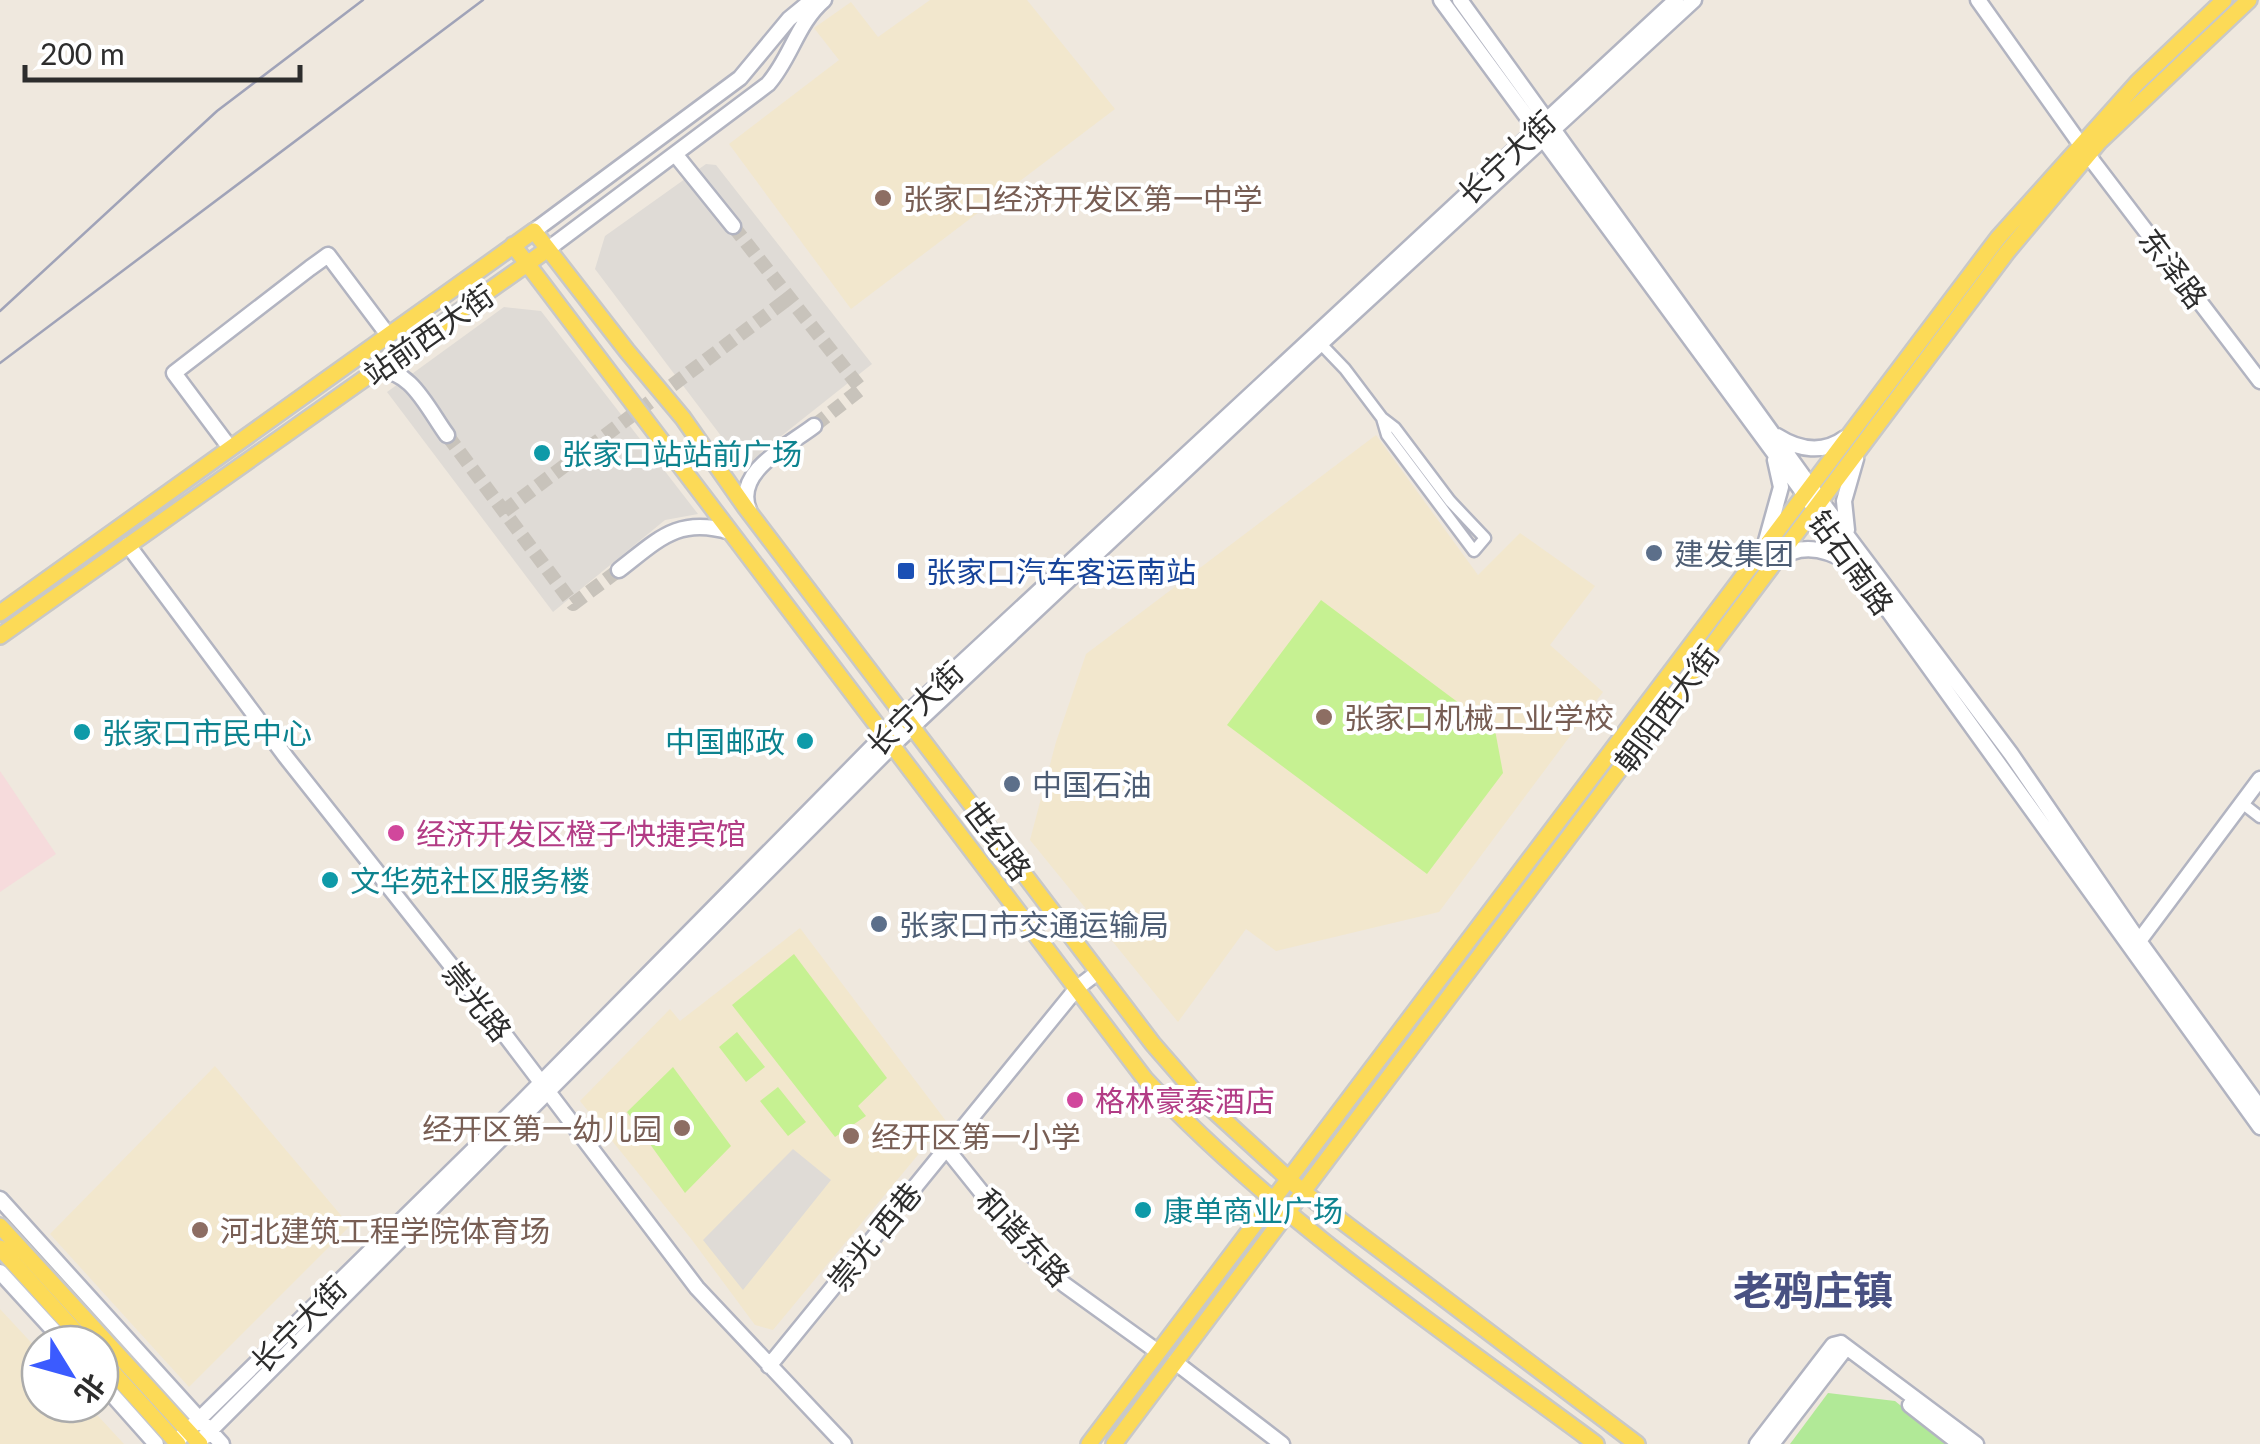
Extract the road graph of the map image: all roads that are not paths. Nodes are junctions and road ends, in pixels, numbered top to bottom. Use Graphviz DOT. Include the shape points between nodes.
graph roads {
  1 [pos="812,0"];
  2 [pos="824,0"];
  3 [pos="1440,0"];
  4 [pos="1460,0"];
  5 [pos="1676,0"];
  6 [pos="1694,0"];
  7 [pos="1978,0"];
  8 [pos="2224,0"];
  9 [pos="2249,0"];
  10 [pos="1545,129"];
  11 [pos="2084,149"];
  12 [pos="675,154"];
  13 [pos="733,226"];
  14 [pos="534,231"];
  15 [pos="513,245"];
  16 [pos="548,249"];
  17 [pos="527,263"];
  18 [pos="388,335"];
  19 [pos="1320,344"];
  20 [pos="624,347"];
  21 [pos="603,362"];
  22 [pos="374,372"];
  23 [pos="2260,381"];
  24 [pos="296,400"];
  25 [pos="310,418"];
  26 [pos="1382,418"];
  27 [pos="814,426"];
  28 [pos="1771,431"];
  29 [pos="446,435"];
  30 [pos="1856,441"];
  31 [pos="230,448"];
  32 [pos="1772,450"];
  33 [pos="1813,498"];
  34 [pos="756,521"];
  35 [pos="734,538"];
  36 [pos="1850,540"];
  37 [pos="128,545"];
  38 [pos="1765,562"];
  39 [pos="1856,566"];
  40 [pos="618,570"];
  41 [pos="0,614"];
  42 [pos="0,636"];
  43 [pos="908,722"];
  44 [pos="888,740"];
  45 [pos="2260,780"];
  46 [pos="2242,803"];
  47 [pos="2260,817"];
  48 [pos="2138,940"];
  49 [pos="1098,972"];
  50 [pos="1076,988"];
  51 [pos="544,1087"];
  52 [pos="2260,1108"];
  53 [pos="2260,1127"];
  54 [pos="946,1148"];
  55 [pos="1296,1186"];
  56 [pos="0,1199"];
  57 [pos="1281,1205"];
  58 [pos="0,1226"];
  59 [pos="0,1248"];
  60 [pos="0,1272"];
  61 [pos="48,1324"];
  62 [pos="69,1324"];
  63 [pos="1842,1348"];
  64 [pos="1158,1352"];
  65 [pos="1175,1362"];
  66 [pos="770,1366"];
  67 [pos="120,1376"];
  68 [pos="120,1404"];
  69 [pos="206,1424"];
  70 [pos="190,1441"];
  71 [pos="156,1444"];
  72 [pos="222,1444"];
  73 [pos="844,1444"];
  74 [pos="1089,1444"];
  75 [pos="1114,1444"];
  76 [pos="1282,1444"];
  77 [pos="1596,1444"];
  78 [pos="1637,1444"];
  79 [pos="1757,1444"];
  80 [pos="1772,1444"];
  81 [pos="1960,1444"];
  82 [pos="1976,1444"];
  1 -- 14 [label="main road, 站前西大街" via="740,78"];
  2 -- 12 [label="main road, 站前西大街" via="808,14 768,84"];
  3 -- 10 [label="main road, 钻石南路"];
  4 -- 10 [label="main road, 钻石南路"];
  5 -- 10 [label="main road, 长宁大街"];
  6 -- 10 [label="main road, 长宁大街"];
  7 -- 11 [label="main road, 东泽路"];
  8 -- 11 [label="main road, 朝阳西大街"];
  9 -- 11 [label="main road, 朝阳西大街"];
  10 -- 19 [label="main road, 长宁大街"];
  10 -- 28 [label="main road, 钻石南路"];
  10 -- 32 [label="main road, 钻石南路"];
  10 -- 43 [label="main road, 长宁大街"];
  11 -- 23 [label="main road, 东泽路"];
  11 -- 30 [label="main road, 朝阳西大街" via="1998,238"];
  12 -- 13 [label="main road"];
  12 -- 16 [label="main road, 站前西大街"];
  14 -- 15 [label="main road, 站前西大街"];
  14 -- 16 [label="main road, 世纪路"];
  15 -- 17 [label="main road, 世纪路"];
  15 -- 18 [label="main road, 站前西大街"];
  16 -- 17 [label="main road, 站前西大街"];
  16 -- 20 [label="main road, 世纪路"];
  17 -- 21 [label="main road, 世纪路"];
  17 -- 22 [label="main road, 站前西大街"];
  18 -- 24 [label="main road, 站前西大街"];
  18 -- 31 [label="main road" via="328,256 310,268 174,373"];
  19 -- 26 [label="street"];
  19 -- 43 [label="main road, 长宁大街"];
  20 -- 21 [label="main road"];
  20 -- 34 [label="main road, 世纪路"];
  21 -- 35 [label="main road, 世纪路"];
  22 -- 25 [label="main road, 站前西大街"];
  22 -- 29 [label="main road" via="403,376"];
  24 -- 25 [label="main road"];
  24 -- 31 [label="main road, 站前西大街"];
  25 -- 37 [label="main road, 站前西大街"];
  26 -- 26 [label="street" via="1387,434 1474,552 1485,538"];
  27 -- 34 [label="main road" via="754,472 744,495"];
  28 -- 30 [label="main road" via="1817,449"];
  28 -- 33 [label="main road, 钻石南路"];
  30 -- 33 [label="main road, 朝阳西大街"];
  30 -- 36 [label="main road" via="1844,501"];
  31 -- 41 [label="main road, 站前西大街"];
  32 -- 33 [label="main road, 钻石南路"];
  32 -- 38 [label="main road" via="1780,487"];
  33 -- 36 [label="main road, 钻石南路"];
  33 -- 38 [label="main road, 朝阳西大街"];
  33 -- 39 [label="main road, 钻石南路"];
  34 -- 35 [label="main road"];
  34 -- 43 [label="main road, 世纪路"];
  35 -- 40 [label="main road" via="698,524 682,527"];
  35 -- 44 [label="main road, 世纪路"];
  36 -- 48 [label="main road, 钻石南路" via="2011,754"];
  37 -- 42 [label="main road, 站前西大街"];
  37 -- 51 [label="main road, 崇光路"];
  38 -- 39 [label="main road" via="1799,549 1829,552"];
  38 -- 55 [label="main road, 朝阳西大街"];
  39 -- 53 [label="main road, 钻石南路"];
  43 -- 44 [label="main road, 长宁大街"];
  43 -- 49 [label="main road, 世纪路"];
  44 -- 50 [label="main road, 世纪路"];
  44 -- 51 [label="main road, 长宁大街"];
  45 -- 46 [label="main road"];
  46 -- 47 [label="street"];
  46 -- 48 [label="main road"];
  48 -- 52 [label="main road, 钻石南路"];
  49 -- 50 [label="main road, 崇光 西巷"];
  49 -- 55 [label="main road, 世纪路" via="1188,1086"];
  50 -- 54 [label="main road, 崇光 西巷"];
  50 -- 57 [label="main road, 世纪路" via="1169,1105"];
  51 -- 66 [label="main road, 崇光路" via="697,1288"];
  51 -- 69 [label="main road, 长宁大街"];
  54 -- 64 [label="main road, 和谐东路" via="1031,1254"];
  54 -- 66 [label="main road, 崇光 西巷"];
  55 -- 57 [label="main road, 朝阳西大街"];
  55 -- 78 [label="main road, 世纪路"];
  56 -- 69 [label="main road"];
  57 -- 64 [label="main road, 朝阳西大街"];
  57 -- 65 [label="main road, 朝阳西大街"];
  57 -- 77 [label="main road, 世纪路"];
  58 -- 70 [label="main road"];
  59 -- 62 [label="main road"];
  60 -- 61 [label="main road"];
  63 -- 79 [label="main road" via="1833,1346"];
  63 -- 80 [label="main road"];
  63 -- 81 [label="main road"];
  63 -- 82 [label="main road"];
  64 -- 74 [label="main road, 朝阳西大街"];
  65 -- 75 [label="main road, 朝阳西大街"];
  65 -- 76 [label="main road"];
  66 -- 73 [label="main road, 崇光路"];
  67 -- 70 [label="main road"];
  68 -- 71 [label="main road"];
  69 -- 70 [label="main road, 长宁大街"];
  69 -- 72 [label="main road"];
}
